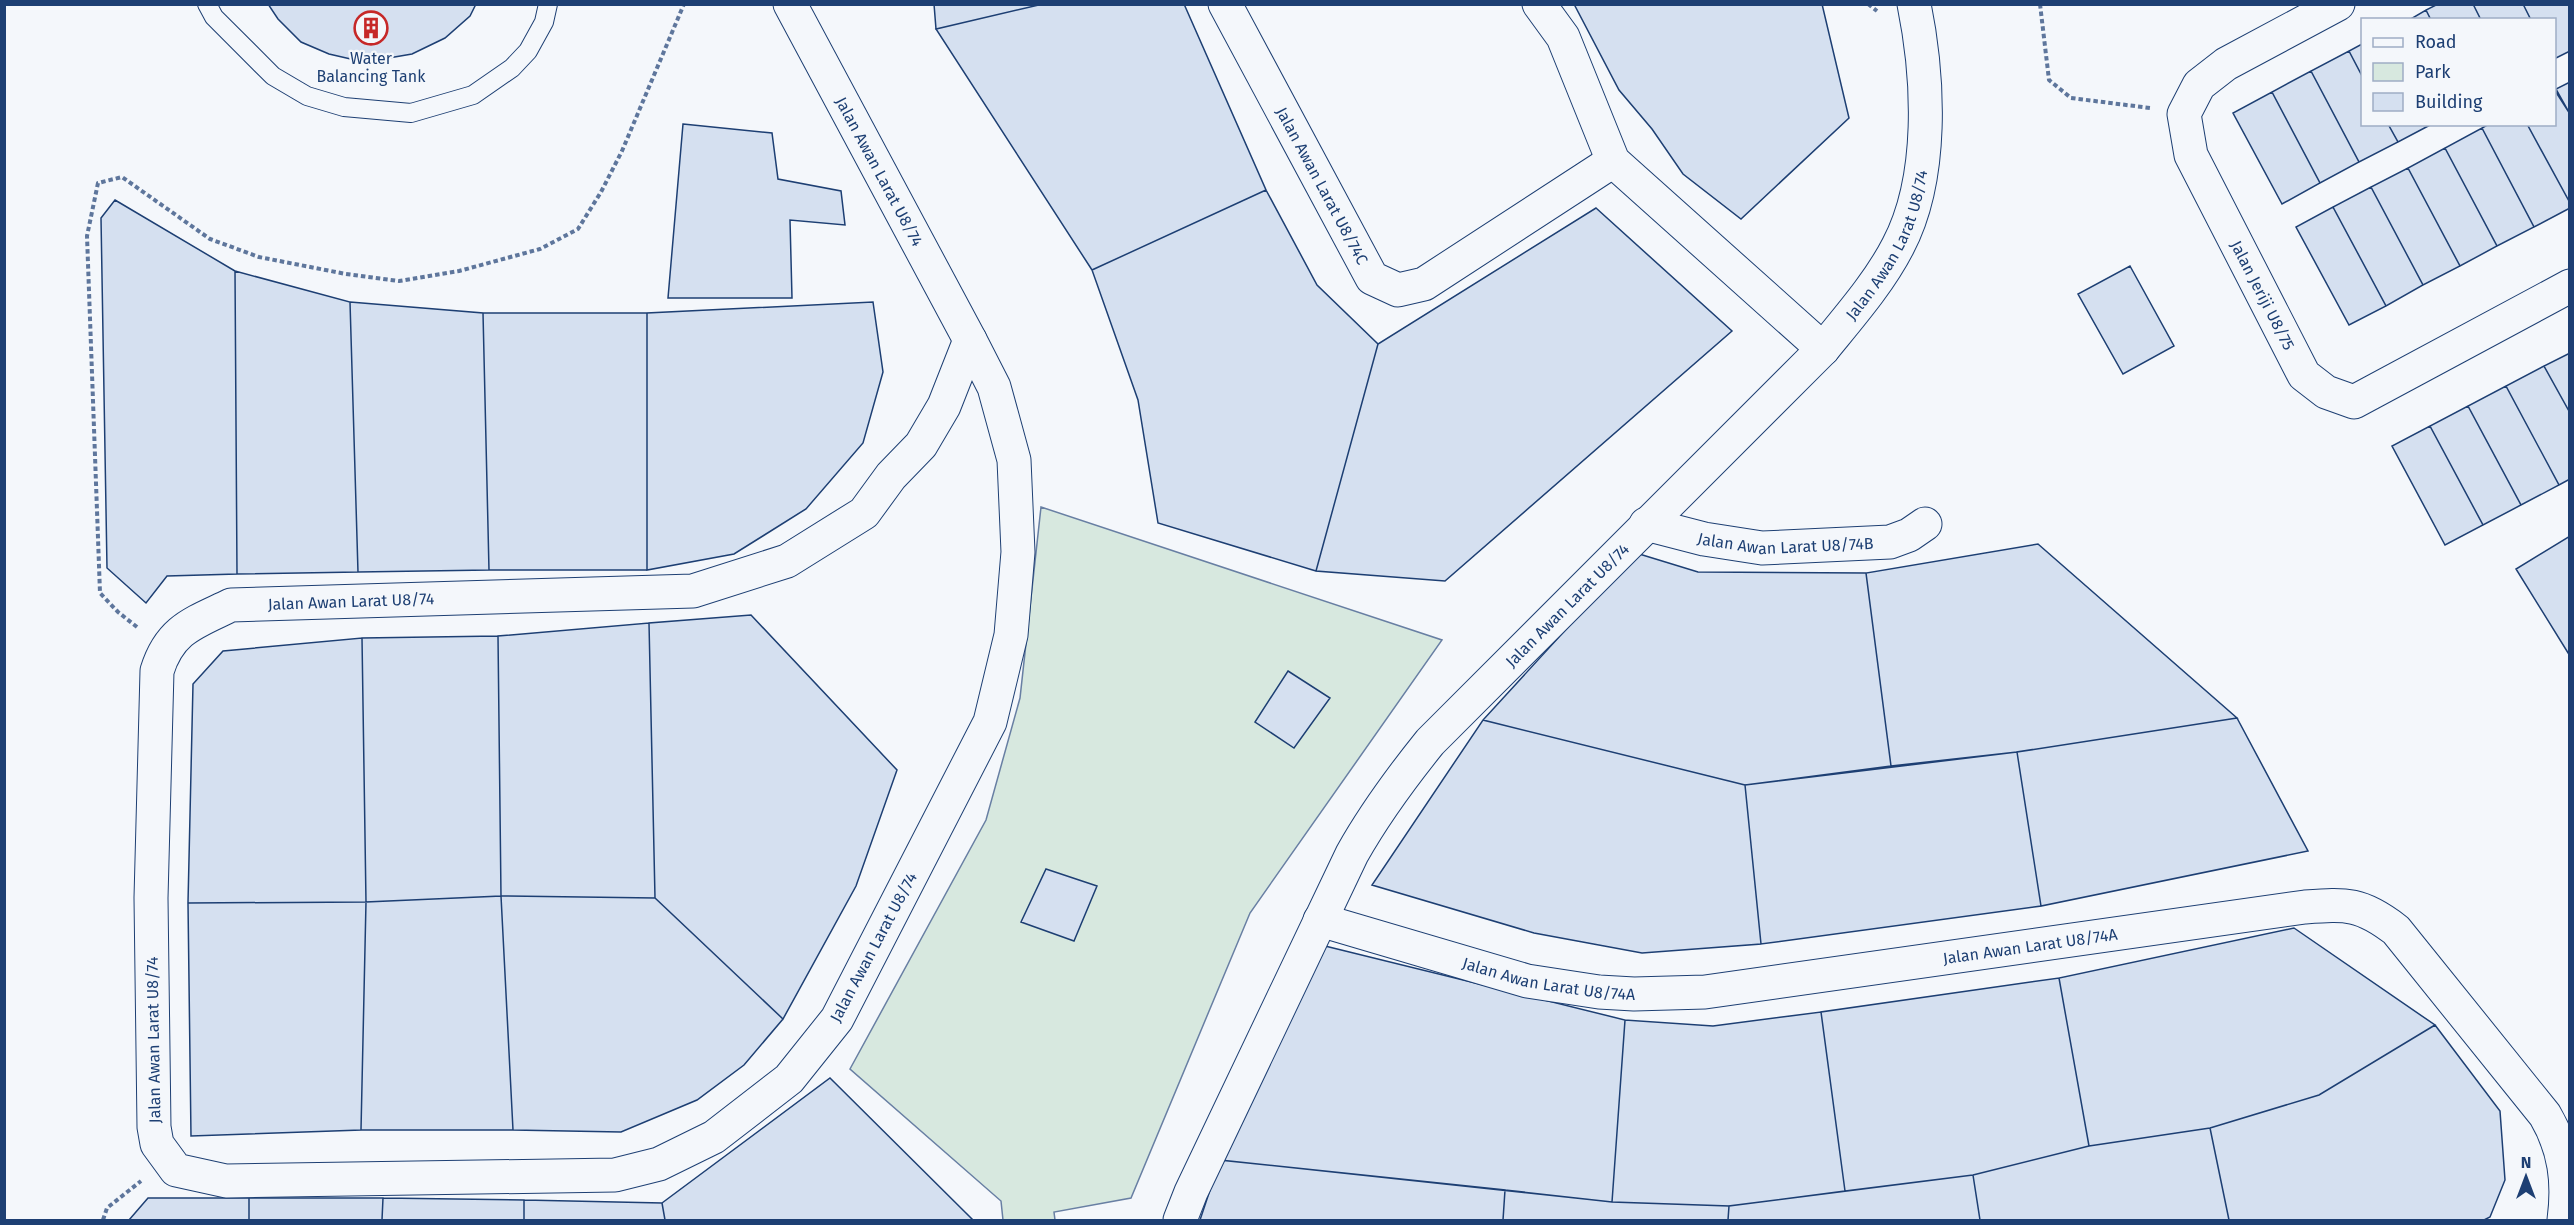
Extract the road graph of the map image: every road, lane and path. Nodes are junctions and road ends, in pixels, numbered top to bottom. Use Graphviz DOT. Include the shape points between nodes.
graph roads {
  1 [pos="207,4"];
  2 [pos="548,4"];
  3 [pos="684,4"];
  4 [pos="790,4"];
  5 [pos="1225,4"];
  6 [pos="1539,4"];
  7 [pos="1914,4"];
  8 [pos="2040,4"];
  9 [pos="2338,4"];
  10 [pos="2184,114"];
  11 [pos="1613,160"];
  12 [pos="2570,286"];
  13 [pos="970,340"];
  14 [pos="1823,349"];
  15 [pos="1646,524"];
  16 [pos="1925,524"];
  17 [pos="175,636"];
  18 [pos="1320,920"];
  19 [pos="176,1170"];
  20 [pos="103,1221"];
  21 [pos="1180,1221"];
  22 [pos="2564,1221"];
  1 -- 2 [label="lane" via="214,17 273,76 307,96 344,107 411,113 473,94 512,68 528,51 544,22"];
  3 -- 17 [label="path" via="622,152 601,192 578,228 540,249 459,271 399,281 346,274 259,257 210,239 122,177 98,183 87,236 100,593 142,630"];
  4 -- 13 [label="street, Jalan Awan Larat U8/74"];
  5 -- 11 [label="street, Jalan Awan Larat U8/74C" via="1372,278 1398,290 1424,284"];
  6 -- 11 [label="street" via="1563,37"];
  7 -- 14 [label="street, Jalan Awan Larat U8/74" via="1922,45 1925,136 1914,209 1898,247"];
  8 -- 10 [label="path" via="2049,80 2071,98"];
  9 -- 10 [label="street" via="2226,64 2199,85"];
  10 -- 12 [label="street, Jalan Jeriji U8/75" via="2191,155 2304,375 2326,392 2354,402"];
  11 -- 14 [label="street"];
  13 -- 17 [label="street, Jalan Awan Larat U8/74" via="944,406 921,445 891,476 864,513 787,561 693,591 231,605"];
  13 -- 19 [label="street, Jalan Awan Larat U8/74" via="994,387 1014,460 1018,552 1011,635 990,722 837,1019 789,1079 714,1137 659,1164 615,1175 226,1181"];
  14 -- 15 [label="street, Jalan Awan Larat U8/74"];
  15 -- 16 [label="street, Jalan Awan Larat U8/74B" via="1713,541 1762,548 1890,542"];
  15 -- 18 [label="street, Jalan Awan Larat U8/74" via="1424,750 1374,816"];
  17 -- 19 [label="street, Jalan Awan Larat U8/74" via="163,651 158,671 151,898 154,1127 158,1144"];
  18 -- 21 [label="street, Jalan Awan Larat U8/74"];
  18 -- 22 [label="street, Jalan Awan Larat U8/74A" via="1527,981 1599,992 1669,994 1706,992 2305,907 2348,905 2365,909 2396,930 2545,1115 2564,1156"];
  19 -- 20 [label="path" via="142,1180 107,1208"];
}
